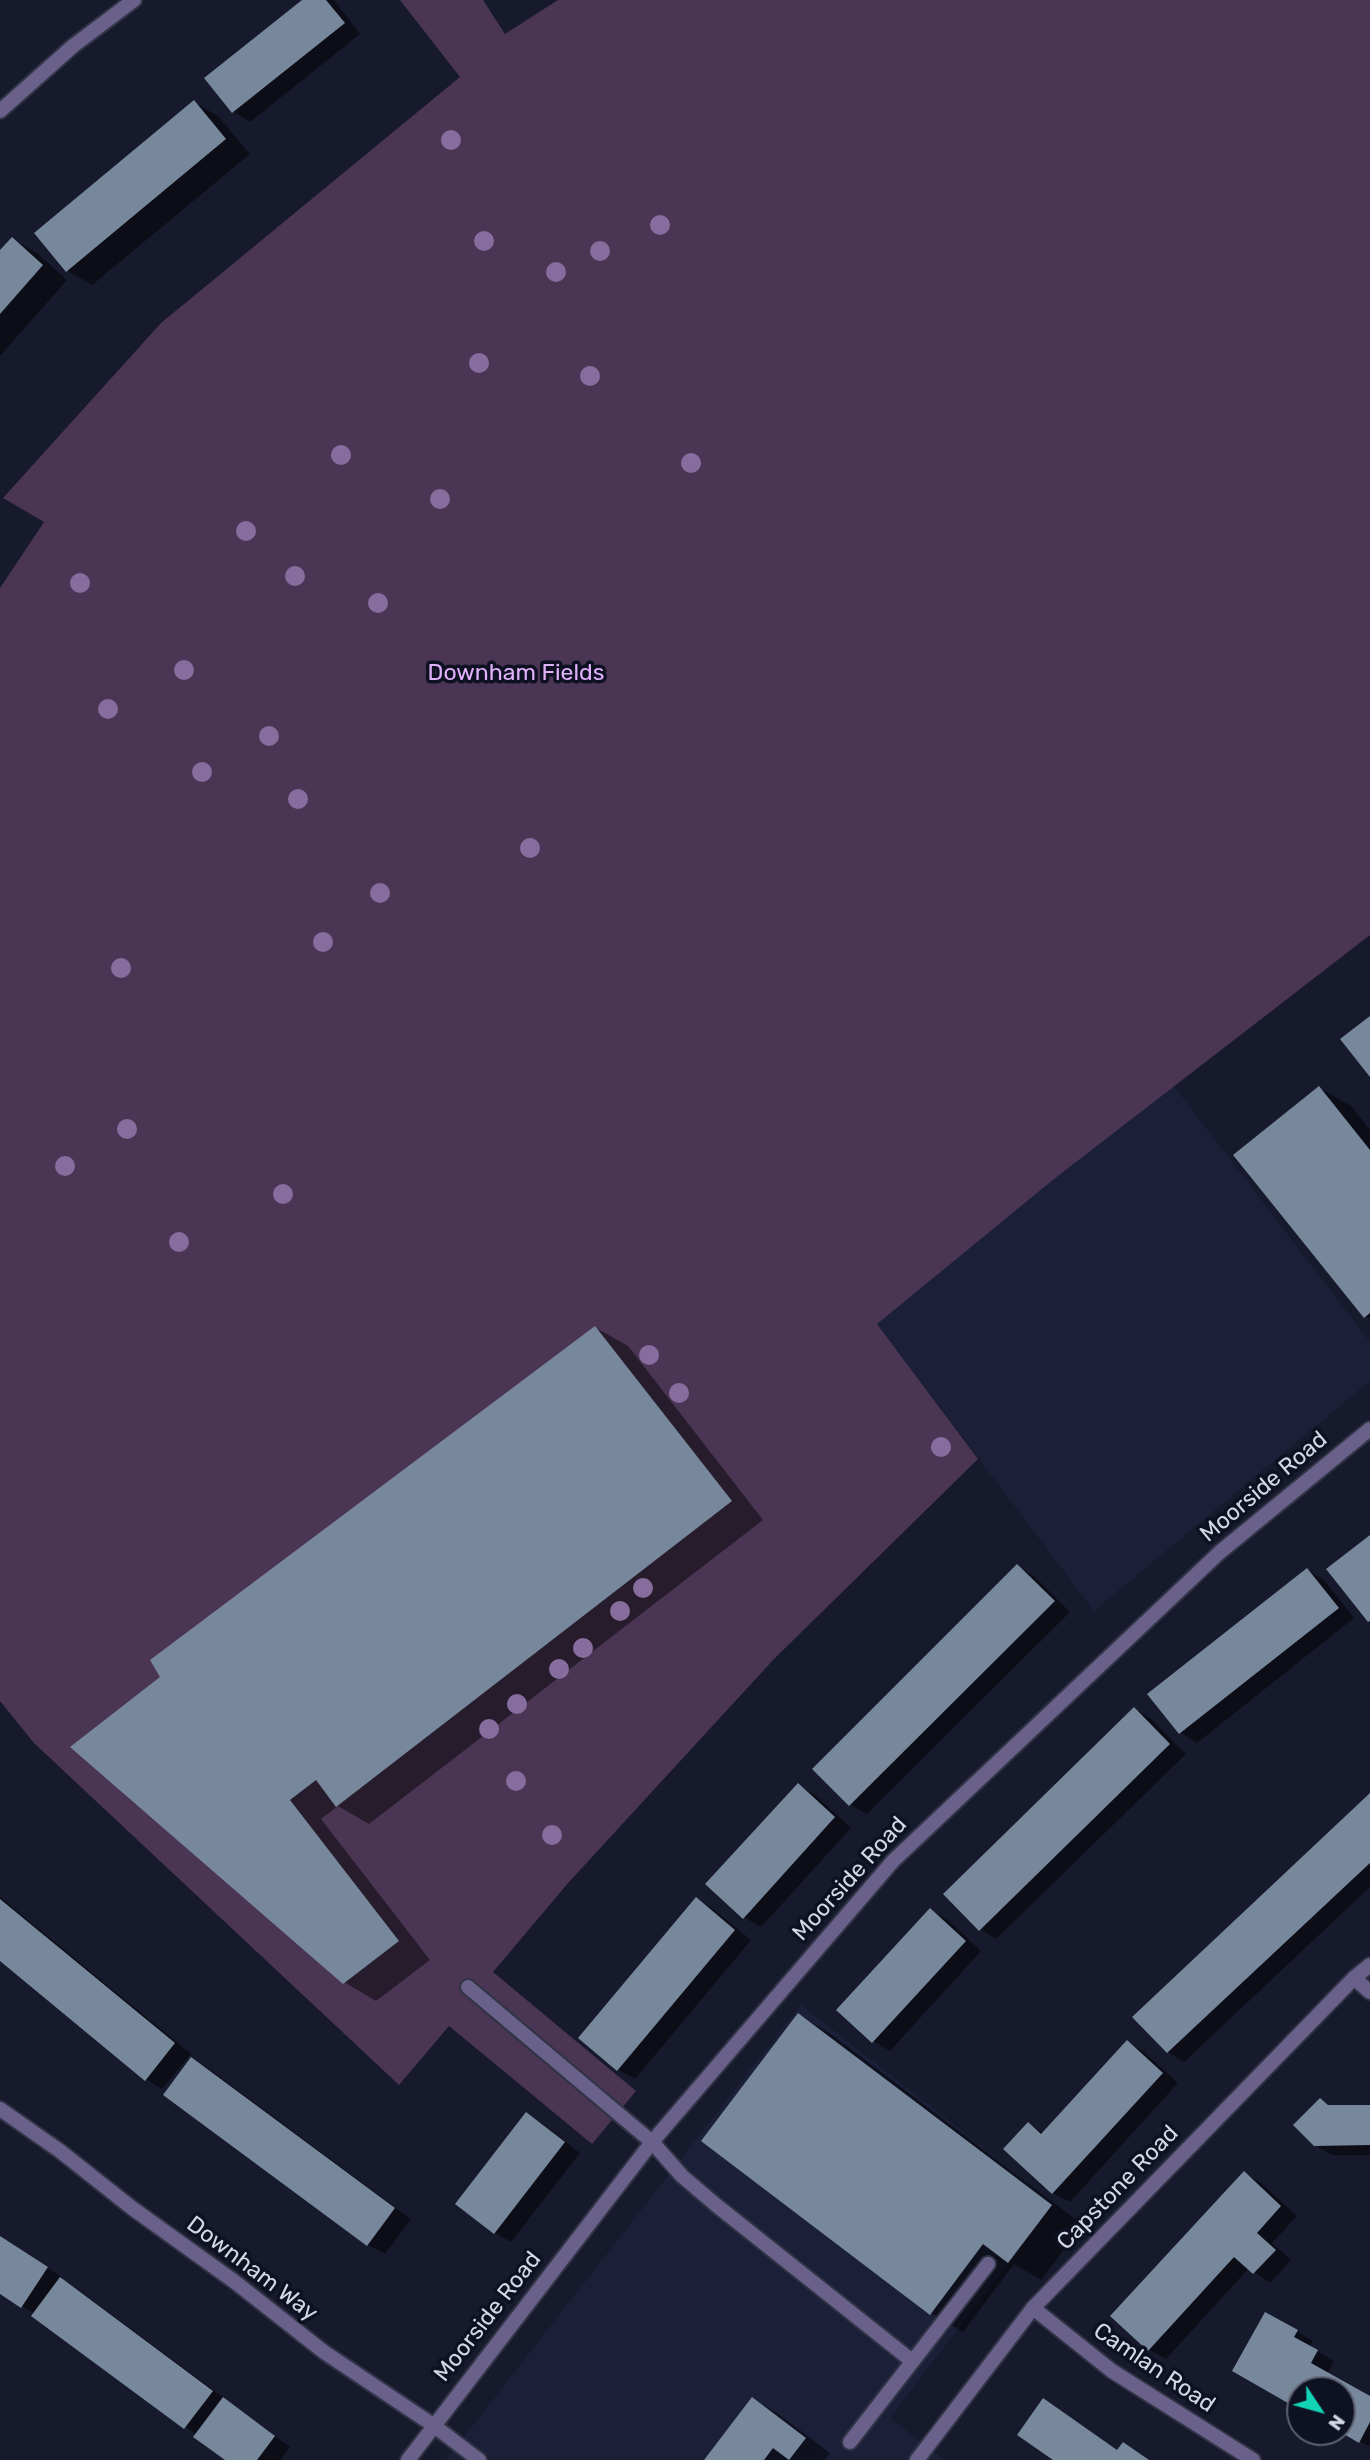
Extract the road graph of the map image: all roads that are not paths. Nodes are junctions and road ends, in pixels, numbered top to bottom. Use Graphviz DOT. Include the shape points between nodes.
graph roads {
  1 [pos="134,0"];
  2 [pos="0,111"];
  3 [pos="1370,1429"];
  4 [pos="1370,1965"];
  5 [pos="1354,1978"];
  6 [pos="468,1987"];
  7 [pos="1370,1992"];
  8 [pos="0,2109"];
  9 [pos="652,2142"];
  10 [pos="988,2264"];
  11 [pos="1033,2308"];
  12 [pos="912,2361"];
  13 [pos="433,2425"];
  14 [pos="850,2442"];
  15 [pos="408,2460"];
  16 [pos="480,2460"];
  17 [pos="917,2460"];
  18 [pos="1253,2460"];
  1 -- 2 [label="street"];
  3 -- 9 [label="street, Moorside Road" via="1220,1552 893,1861"];
  4 -- 5 [label="street, Capstone Road"];
  5 -- 7 [label="street"];
  5 -- 11 [label="street, Capstone Road"];
  6 -- 9 [label="street"];
  8 -- 13 [label="street, Downham Way" via="324,2352"];
  9 -- 12 [label="street" via="707,2198"];
  9 -- 13 [label="street, Moorside Road"];
  10 -- 12 [label="street"];
  11 -- 17 [label="street, Capstone Road"];
  11 -- 18 [label="street, Camlan Road" via="1112,2371"];
  12 -- 14 [label="street"];
  13 -- 15 [label="street, Moorside Road"];
  13 -- 16 [label="street, Downham Way"];
}
